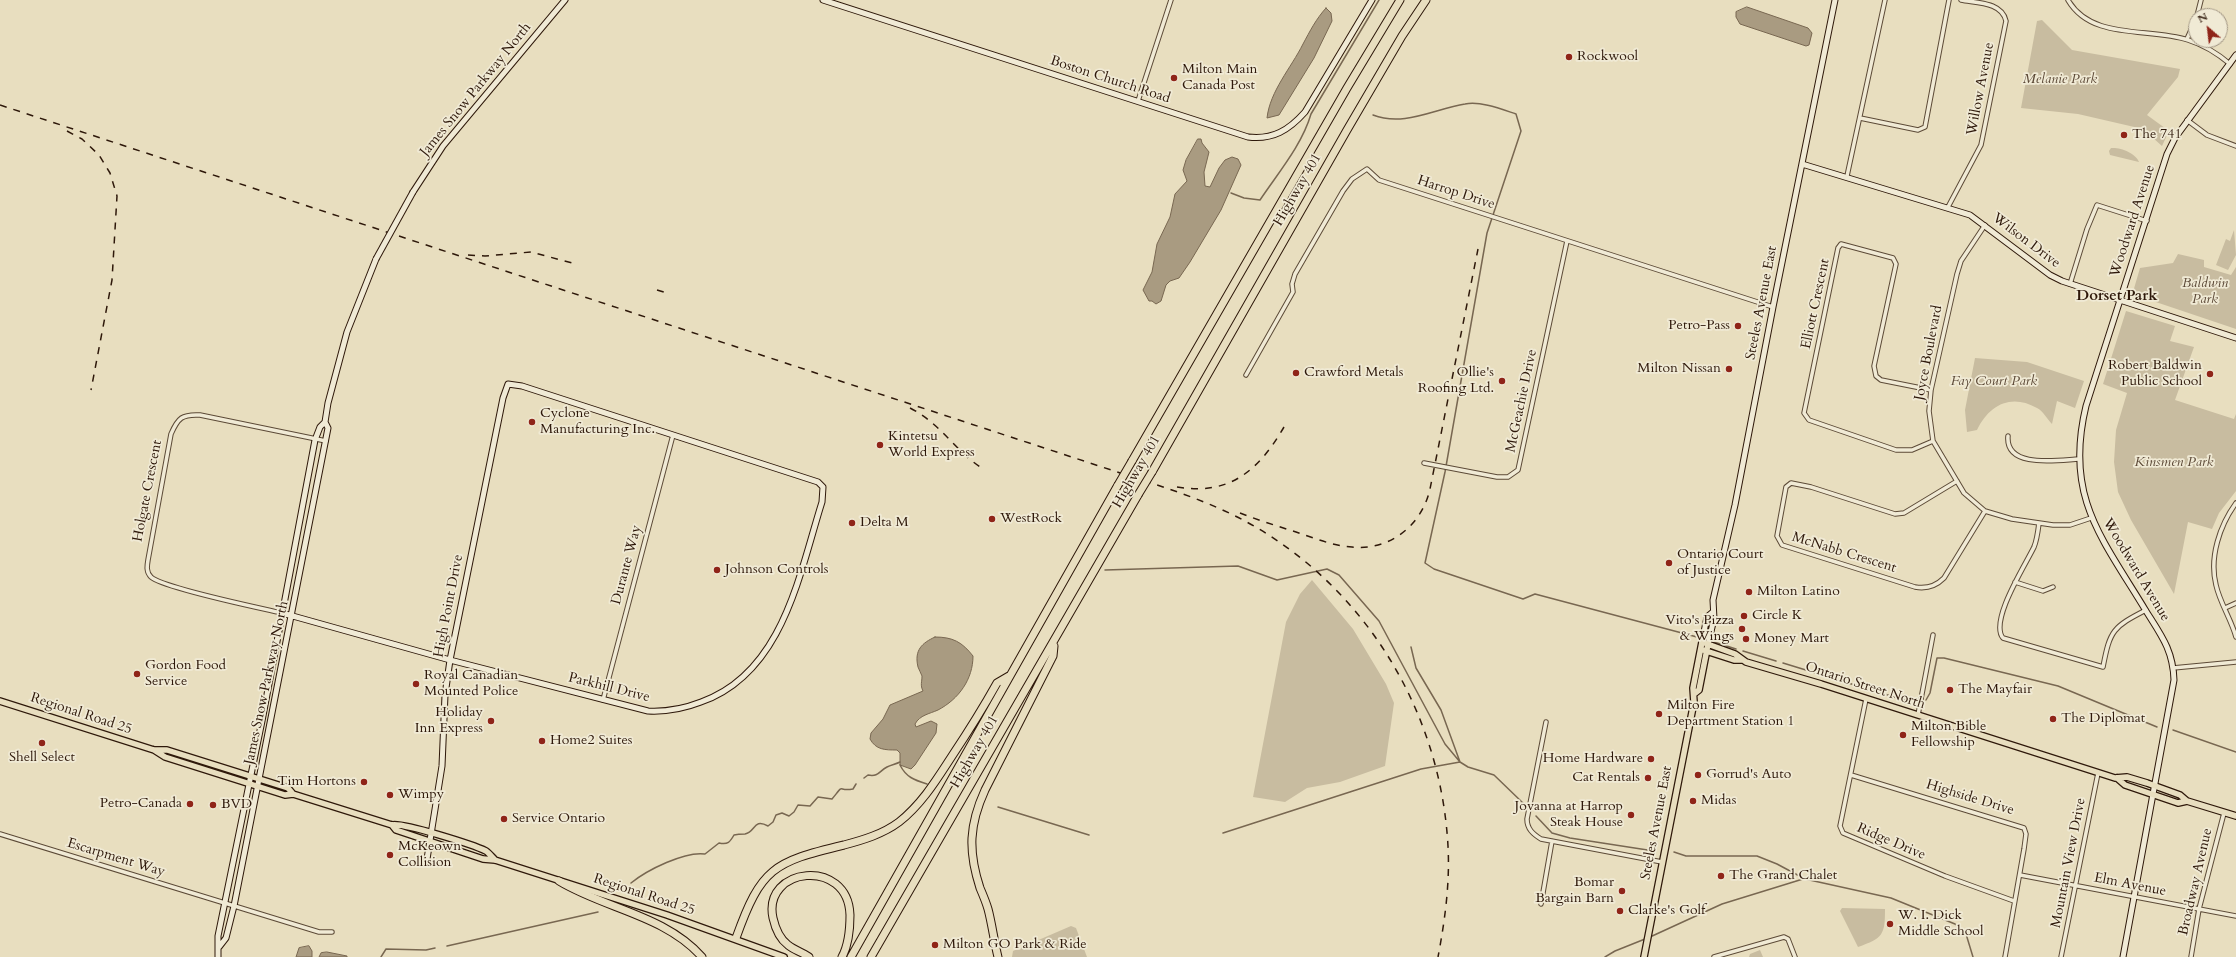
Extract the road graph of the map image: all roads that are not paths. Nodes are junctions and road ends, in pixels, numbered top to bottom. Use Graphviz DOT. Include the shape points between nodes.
graph roads {
  1 [pos="565,0"];
  2 [pos="823,0"];
  3 [pos="1171,0"];
  4 [pos="1372,0"];
  5 [pos="1400,0"];
  6 [pos="1426,0"];
  7 [pos="1835,0"];
  8 [pos="1885,0"];
  9 [pos="1949,0"];
  10 [pos="1961,0"];
  11 [pos="2068,0"];
  12 [pos="2187,39"];
  13 [pos="2236,56"];
  14 [pos="2230,64"];
  15 [pos="1138,101"];
  16 [pos="1860,118"];
  17 [pos="2187,120"];
  18 [pos="2236,146"];
  19 [pos="1802,164"];
  20 [pos="1847,176"];
  21 [pos="1948,207"];
  22 [pos="2147,220"];
  23 [pos="1985,225"];
  24 [pos="1567,241"];
  25 [pos="2070,284"];
  26 [pos="2120,300"];
  27 [pos="1772,307"];
  28 [pos="2236,338"];
  29 [pos="1246,375"];
  30 [pos="508,384"];
  31 [pos="1931,390"];
  32 [pos="325,422"];
  33 [pos="673,435"];
  34 [pos="2008,436"];
  35 [pos="315,440"];
  36 [pos="326,441"];
  37 [pos="1933,441"];
  38 [pos="2079,459"];
  39 [pos="1424,463"];
  40 [pos="1957,481"];
  41 [pos="2236,503"];
  42 [pos="1985,511"];
  43 [pos="2091,518"];
  44 [pos="2039,523"];
  45 [pos="2015,582"];
  46 [pos="2053,587"];
  47 [pos="2236,603"];
  48 [pos="2225,608"];
  49 [pos="2146,610"];
  50 [pos="282,613"];
  51 [pos="290,615"];
  52 [pos="1933,635"];
  53 [pos="2236,637"];
  54 [pos="1055,642"];
  55 [pos="1705,643"];
  56 [pos="1703,650"];
  57 [pos="450,660"];
  58 [pos="1743,660"];
  59 [pos="2236,662"];
  60 [pos="2174,668"];
  61 [pos="1011,675"];
  62 [pos="1866,699"];
  63 [pos="603,700"];
  64 [pos="0,701"];
  65 [pos="1918,715"];
  66 [pos="1546,722"];
  67 [pos="154,750"];
  68 [pos="2098,772"];
  69 [pos="1851,774"];
  70 [pos="251,776"];
  71 [pos="259,778"];
  72 [pos="2117,778"];
  73 [pos="249,784"];
  74 [pos="257,786"];
  75 [pos="2154,786"];
  76 [pos="293,794"];
  77 [pos="2153,794"];
  78 [pos="2187,801"];
  79 [pos="2224,813"];
  80 [pos="2236,816"];
  81 [pos="392,825"];
  82 [pos="432,833"];
  83 [pos="0,834"];
  84 [pos="430,841"];
  85 [pos="1552,841"];
  86 [pos="427,859"];
  87 [pos="495,860"];
  88 [pos="1662,862"];
  89 [pos="2020,874"];
  90 [pos="559,881"];
  91 [pos="2076,886"];
  92 [pos="2134,897"];
  93 [pos="2014,901"];
  94 [pos="225,903"];
  95 [pos="1541,904"];
  96 [pos="234,906"];
  97 [pos="2199,909"];
  98 [pos="2236,916"];
  99 [pos="332,932"];
  100 [pos="736,938"];
  101 [pos="220,947"];
  102 [pos="218,957"];
  103 [pos="702,957"];
  104 [pos="784,957"];
  105 [pos="809,957"];
  106 [pos="842,957"];
  107 [pos="850,957"];
  108 [pos="873,957"];
  109 [pos="998,957"];
  110 [pos="1644,957"];
  111 [pos="1714,957"];
  112 [pos="1795,957"];
  113 [pos="2005,957"];
  114 [pos="2062,957"];
  115 [pos="2123,957"];
  116 [pos="2191,957"];
  1 -- 32 [label="street, James Snow Parkway North, bridge" via="443,146 413,192 376,259 347,332"];
  2 -- 15 [label="street, Boston Church Road"];
  3 -- 15 [label="street"];
  4 -- 15 [label="street, Boston Church Road" via="1306,112 1297,122 1280,133 1264,138 1248,137"];
  5 -- 61 [label="highway, Highway 401, bridge" via="1061,582"];
  6 -- 54 [label="highway, Highway 401, bridge" via="1386,63"];
  7 -- 19 [label="street, Steeles Avenue East"];
  8 -- 16 [label="street"];
  9 -- 16 [label="street" via="1925,127 1918,130"];
  10 -- 21 [label="street, Willow Avenue" via="1996,7 2004,14 2006,21 1981,145"];
  11 -- 12 [label="street" via="2075,12 2091,22 2144,34"];
  12 -- 14 [label="street" via="2213,51"];
  13 -- 14 [label="street, Woodward Avenue"];
  14 -- 17 [label="street, Woodward Avenue"];
  16 -- 20 [label="street"];
  17 -- 18 [label="street" via="2207,136"];
  17 -- 22 [label="street, Woodward Avenue" via="2174,138 2167,154"];
  19 -- 20 [label="street, Wilson Drive"];
  19 -- 27 [label="street, Steeles Avenue East"];
  20 -- 21 [label="street, Wilson Drive"];
  21 -- 23 [label="street, Wilson Drive" via="1970,215"];
  22 -- 25 [label="street" via="2097,205"];
  22 -- 26 [label="street, Woodward Avenue"];
  23 -- 25 [label="street, Wilson Drive" via="2050,275"];
  23 -- 31 [label="street, Joyce Boulevard" via="1956,274"];
  24 -- 27 [label="street, Harrop Drive"];
  24 -- 29 [label="street, Harrop Drive" via="1380,180 1367,169 1352,179 1339,198 1295,274 1293,292"];
  24 -- 39 [label="street, McGeachie Drive" via="1518,470 1508,477 1497,477"];
  25 -- 26 [label="street, Wilson Drive"];
  26 -- 28 [label="street, Wilson Drive"];
  26 -- 38 [label="street, Woodward Avenue" via="2086,406"];
  27 -- 55 [label="street, Steeles Avenue East" via="1713,612 1707,617"];
  30 -- 33 [label="street, Parkhill Drive" via="522,386"];
  30 -- 57 [label="street, High Point Drive" via="503,398"];
  31 -- 37 [label="street, Joyce Boulevard" via="1929,411"];
  31 -- 37 [label="street, Elliott Crescent" via="1881,380 1876,376 1874,366 1896,264 1893,258 1841,244 1838,248 1804,413 1809,420 1896,450 1912,450"];
  32 -- 35 [label="street, James Snow Parkway North" via="320,426"];
  32 -- 36 [label="street, James Snow Parkway North" via="328,428"];
  33 -- 63 [label="street, Durante Way"];
  33 -- 63 [label="street, Parkhill Drive" via="818,482 824,490 822,502 790,603 762,657 748,674 725,692 673,711 648,711"];
  34 -- 38 [label="street" via="2009,448 2012,454 2018,457 2045,460"];
  35 -- 36 [label="street, Holgate Crescent"];
  35 -- 50 [label="street, James Snow Parkway North"];
  35 -- 50 [label="street, Holgate Crescent" via="188,414 176,421 171,434 148,560 147,569 151,577 201,594"];
  36 -- 51 [label="street, James Snow Parkway North"];
  37 -- 40 [label="street, Joyce Boulevard"];
  38 -- 43 [label="street, Woodward Avenue"];
  40 -- 42 [label="street, Joyce Boulevard" via="1964,493"];
  40 -- 42 [label="street, McNabb Crescent" via="1908,510 1895,514 1791,483 1786,487 1777,536 1782,545 1915,587 1927,588 1944,578"];
  41 -- 48 [label="street" via="2218,534 2215,562 2216,584"];
  42 -- 44 [label="street, Joyce Boulevard"];
  43 -- 44 [label="street, Joyce Boulevard" via="2070,525"];
  43 -- 49 [label="street, Woodward Avenue" via="2100,537"];
  44 -- 45 [label="street" via="2033,549"];
  45 -- 46 [label="street" via="2043,591"];
  45 -- 49 [label="street" via="2008,595 2001,625 2000,633 2003,638 2103,667 2115,628"];
  47 -- 48 [label="street"];
  48 -- 53 [label="street"];
  49 -- 60 [label="street, Woodward Avenue" via="2166,643"];
  50 -- 51 [label="street, Holgate Crescent"];
  50 -- 70 [label="street, James Snow Parkway North"];
  51 -- 57 [label="street, Parkhill Drive"];
  51 -- 71 [label="street, James Snow Parkway North"];
  52 -- 65 [label="street"];
  54 -- 108 [label="highway, Highway 401" via="932,850"];
  54 -- 109 [label="highway" via="1053,656 985,790 972,827 973,858 988,907"];
  55 -- 56 [label="main road, Steeles Avenue East"];
  55 -- 58 [label="main road, Ontario Street North" via="1735,654"];
  56 -- 58 [label="main road, Ontario Street North" via="1734,660"];
  56 -- 88 [label="main road, Steeles Avenue East" via="1699,690 1694,694"];
  57 -- 63 [label="street, Parkhill Drive"];
  57 -- 82 [label="street, High Point Drive" via="445,694 442,766"];
  58 -- 62 [label="main road, Ontario Street North"];
  59 -- 60 [label="street"];
  60 -- 75 [label="street, Woodward Avenue" via="2174,680"];
  61 -- 100 [label="highway" via="997,684 928,792 914,809 899,822 871,837 795,857 773,870 754,893"];
  61 -- 107 [label="highway, Highway 401"];
  62 -- 65 [label="main road, Ontario Street North"];
  62 -- 69 [label="street, Ridge Drive"];
  64 -- 67 [label="main road, Regional Road 25"];
  65 -- 68 [label="main road, Ontario Street North"];
  66 -- 85 [label="street" via="1527,823 1536,835"];
  67 -- 70 [label="main road, Regional Road 25" via="167,750"];
  67 -- 73 [label="main road, Regional Road 25" via="165,758"];
  68 -- 72 [label="main road, Ontario Street North"];
  68 -- 91 [label="street, Mountain View Drive"];
  69 -- 89 [label="street, Highside Drive" via="2024,828 2026,834"];
  69 -- 93 [label="street, Ridge Drive" via="1840,826 1843,833 1945,876"];
  70 -- 71 [label="main road, Regional Road 25"];
  70 -- 73 [label="street, James Snow Parkway North"];
  71 -- 74 [label="street, James Snow Parkway North"];
  71 -- 76 [label="main road, Regional Road 25" via="288,788"];
  72 -- 75 [label="main road, Ontario Street North" via="2127,777"];
  72 -- 77 [label="main road, Ontario Street North" via="2125,785"];
  73 -- 74 [label="main road, Regional Road 25"];
  73 -- 94 [label="street, James Snow Parkway North"];
  74 -- 76 [label="main road, Regional Road 25" via="285,795"];
  74 -- 96 [label="street, James Snow Parkway North"];
  75 -- 77 [label="street, Woodward Avenue"];
  75 -- 78 [label="main road, Ontario Street North" via="2180,795"];
  76 -- 81 [label="main road, Regional Road 25"];
  77 -- 78 [label="main road, Ontario Street North" via="2178,803"];
  77 -- 92 [label="street, Woodward Avenue"];
  78 -- 79 [label="main road, Ontario Street North"];
  79 -- 80 [label="main road, Ontario Street North"];
  79 -- 97 [label="street, Broadway Avenue"];
  81 -- 82 [label="main road, Regional Road 25" via="399,823"];
  81 -- 84 [label="main road, Regional Road 25" via="396,830"];
  82 -- 84 [label="street, High Point Drive"];
  82 -- 87 [label="main road, Regional Road 25" via="487,851"];
  83 -- 94 [label="street, Escarpment Way"];
  84 -- 86 [label="street, High Point Drive"];
  84 -- 87 [label="main road, Regional Road 25" via="483,860"];
  85 -- 88 [label="street"];
  85 -- 95 [label="street"];
  87 -- 90 [label="main road, Regional Road 25"];
  88 -- 110 [label="main road, Steeles Avenue East"];
  89 -- 91 [label="street, Elm Avenue"];
  89 -- 93 [label="street, Highside Drive"];
  90 -- 100 [label="main road, Regional Road 25"];
  90 -- 103 [label="highway" via="575,891 660,925"];
  91 -- 92 [label="street, Elm Avenue"];
  91 -- 114 [label="street, Mountain View Drive"];
  92 -- 97 [label="street, Elm Avenue"];
  92 -- 115 [label="street, Woodward Avenue"];
  93 -- 113 [label="street, Highside Drive"];
  94 -- 96 [label="street, Escarpment Way"];
  94 -- 101 [label="street, James Snow Parkway North" via="218,936"];
  96 -- 99 [label="street, Escarpment Way" via="319,932"];
  96 -- 101 [label="street, James Snow Parkway North" via="226,938"];
  97 -- 98 [label="street, Elm Avenue"];
  97 -- 116 [label="street, Broadway Avenue"];
  100 -- 104 [label="main road, Regional Road 25"];
  101 -- 102 [label="street, James Snow Parkway North"];
  105 -- 106 [label="highway" via="787,944 774,925 772,913 772,903 781,887 798,877 808,875 818,875 830,880 847,898 850,926"];
  111 -- 112 [label="street" via="1784,937 1788,939"];
}
